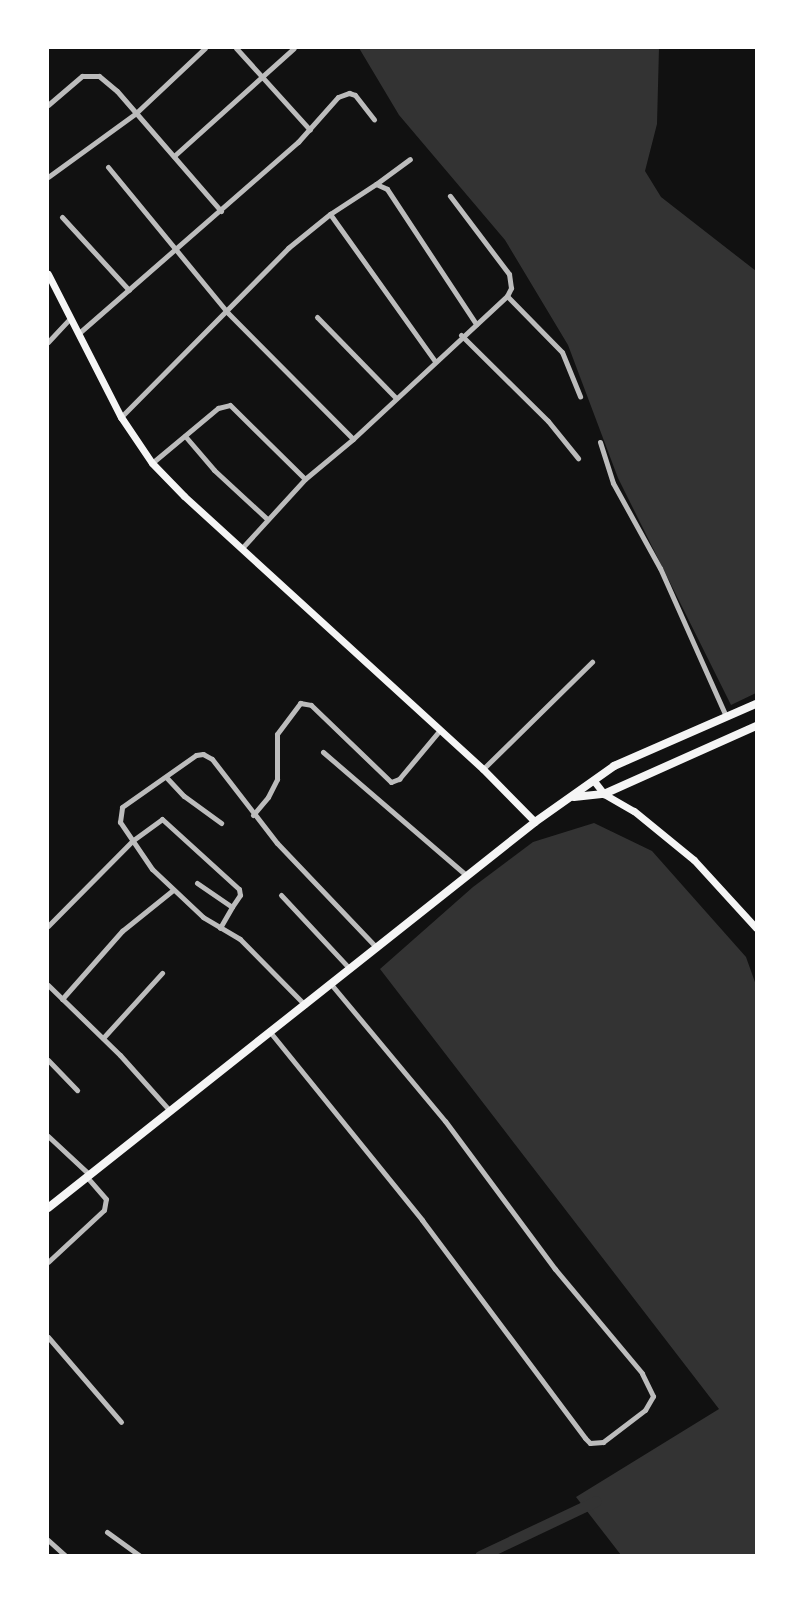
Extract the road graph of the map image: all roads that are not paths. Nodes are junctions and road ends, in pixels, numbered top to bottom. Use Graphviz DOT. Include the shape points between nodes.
graph roads {
  1 [pos="205,48"];
  2 [pos="236,48"];
  3 [pos="294,48"];
  4 [pos="262,77"];
  5 [pos="48,105"];
  6 [pos="136,113"];
  7 [pos="374,119"];
  8 [pos="310,130"];
  9 [pos="174,156"];
  10 [pos="410,159"];
  11 [pos="108,167"];
  12 [pos="48,177"];
  13 [pos="376,184"];
  14 [pos="450,196"];
  15 [pos="221,211"];
  16 [pos="330,214"];
  17 [pos="62,217"];
  18 [pos="174,252"];
  19 [pos="48,274"];
  20 [pos="129,290"];
  21 [pos="507,296"];
  22 [pos="227,312"];
  23 [pos="317,317"];
  24 [pos="70,318"];
  25 [pos="476,324"];
  26 [pos="79,333"];
  27 [pos="461,336"];
  28 [pos="48,342"];
  29 [pos="435,361"];
  30 [pos="580,396"];
  31 [pos="395,397"];
  32 [pos="121,417"];
  33 [pos="185,436"];
  34 [pos="353,439"];
  35 [pos="600,442"];
  36 [pos="578,458"];
  37 [pos="152,463"];
  38 [pos="305,479"];
  39 [pos="266,518"];
  40 [pos="242,548"];
  41 [pos="592,662"];
  42 [pos="756,704"];
  43 [pos="726,716"];
  44 [pos="756,726"];
  45 [pos="440,730"];
  46 [pos="323,752"];
  47 [pos="483,769"];
  48 [pos="166,777"];
  49 [pos="594,781"];
  50 [pos="604,794"];
  51 [pos="572,797"];
  52 [pos="253,814"];
  53 [pos="534,822"];
  54 [pos="222,823"];
  55 [pos="132,842"];
  56 [pos="466,875"];
  57 [pos="197,883"];
  58 [pos="173,890"];
  59 [pos="281,895"];
  60 [pos="232,907"];
  61 [pos="48,926"];
  62 [pos="220,928"];
  63 [pos="756,928"];
  64 [pos="377,948"];
  65 [pos="350,969"];
  66 [pos="162,973"];
  67 [pos="330,984"];
  68 [pos="48,986"];
  69 [pos="62,998"];
  70 [pos="305,1005"];
  71 [pos="270,1032"];
  72 [pos="103,1038"];
  73 [pos="48,1060"];
  74 [pos="77,1090"];
  75 [pos="170,1111"];
  76 [pos="48,1136"];
  77 [pos="89,1176"];
  78 [pos="48,1208"];
  79 [pos="48,1262"];
  80 [pos="48,1337"];
  81 [pos="121,1422"];
  82 [pos="107,1532"];
  83 [pos="48,1540"];
  84 [pos="66,1556"];
  85 [pos="140,1556"];
  1 -- 6 [label="street"];
  2 -- 4 [label="street"];
  3 -- 4 [label="street"];
  4 -- 8 [label="street"];
  4 -- 9 [label="street"];
  5 -- 6 [label="street" via="82,76 91,74 99,76 117,91"];
  6 -- 9 [label="street"];
  6 -- 12 [label="street"];
  7 -- 8 [label="street" via="355,95 349,93 338,98"];
  8 -- 15 [label="street"];
  9 -- 15 [label="street"];
  10 -- 13 [label="street"];
  11 -- 18 [label="street"];
  13 -- 16 [label="street"];
  13 -- 25 [label="street" via="387,189"];
  14 -- 21 [label="street" via="509,274 511,288"];
  15 -- 18 [label="street"];
  16 -- 22 [label="street" via="276,259"];
  16 -- 29 [label="street"];
  17 -- 20 [label="street"];
  18 -- 20 [label="street"];
  18 -- 22 [label="street"];
  19 -- 24 [label="main road"];
  20 -- 26 [label="street"];
  21 -- 25 [label="street"];
  21 -- 30 [label="street" via="562,352"];
  22 -- 32 [label="street"];
  22 -- 34 [label="street"];
  23 -- 31 [label="street"];
  24 -- 26 [label="main road"];
  24 -- 28 [label="street"];
  25 -- 27 [label="street"];
  26 -- 32 [label="main road"];
  27 -- 29 [label="street"];
  27 -- 36 [label="street" via="548,421"];
  29 -- 31 [label="street"];
  31 -- 34 [label="street"];
  32 -- 37 [label="main road"];
  33 -- 37 [label="street"];
  33 -- 38 [label="street" via="218,408 230,405"];
  33 -- 39 [label="street" via="214,470"];
  34 -- 38 [label="street"];
  35 -- 43 [label="street" via="614,483 660,568"];
  37 -- 40 [label="main road"];
  38 -- 39 [label="street"];
  39 -- 40 [label="street"];
  40 -- 45 [label="main road"];
  41 -- 47 [label="street"];
  42 -- 43 [label="main road"];
  43 -- 49 [label="main road" via="614,766"];
  44 -- 50 [label="main road"];
  45 -- 47 [label="main road"];
  45 -- 52 [label="street" via="399,779 391,782 311,706 300,702 277,734 276,779 268,797"];
  46 -- 56 [label="street"];
  47 -- 53 [label="main road"];
  48 -- 52 [label="street" via="196,755 203,754 212,759"];
  48 -- 54 [label="street" via="184,796"];
  48 -- 55 [label="street" via="119,811 120,822"];
  49 -- 50 [label="main road"];
  49 -- 51 [label="main road"];
  50 -- 51 [label="main road"];
  50 -- 63 [label="main road" via="668,836"];
  51 -- 53 [label="main road"];
  52 -- 64 [label="street"];
  53 -- 56 [label="main road"];
  55 -- 58 [label="street"];
  55 -- 60 [label="street" via="158,821 166,820 239,889 240,894"];
  55 -- 61 [label="street"];
  56 -- 64 [label="main road"];
  57 -- 60 [label="street"];
  58 -- 62 [label="street" via="203,918"];
  58 -- 69 [label="street" via="122,931"];
  59 -- 65 [label="street"];
  60 -- 62 [label="street"];
  62 -- 70 [label="street" via="240,940"];
  64 -- 65 [label="main road"];
  65 -- 67 [label="main road"];
  66 -- 72 [label="street"];
  67 -- 70 [label="main road"];
  67 -- 71 [label="street" via="445,1121 555,1269 642,1373 653,1396 645,1410 604,1442 590,1443 585,1438 422,1220"];
  68 -- 69 [label="street"];
  69 -- 72 [label="street"];
  70 -- 71 [label="main road"];
  71 -- 75 [label="main road"];
  72 -- 75 [label="street"];
  73 -- 74 [label="street"];
  75 -- 77 [label="main road"];
  76 -- 77 [label="street"];
  77 -- 78 [label="main road"];
  77 -- 79 [label="street" via="106,1199 104,1210"];
  80 -- 81 [label="street"];
  82 -- 85 [label="street"];
  83 -- 84 [label="street"];
}
